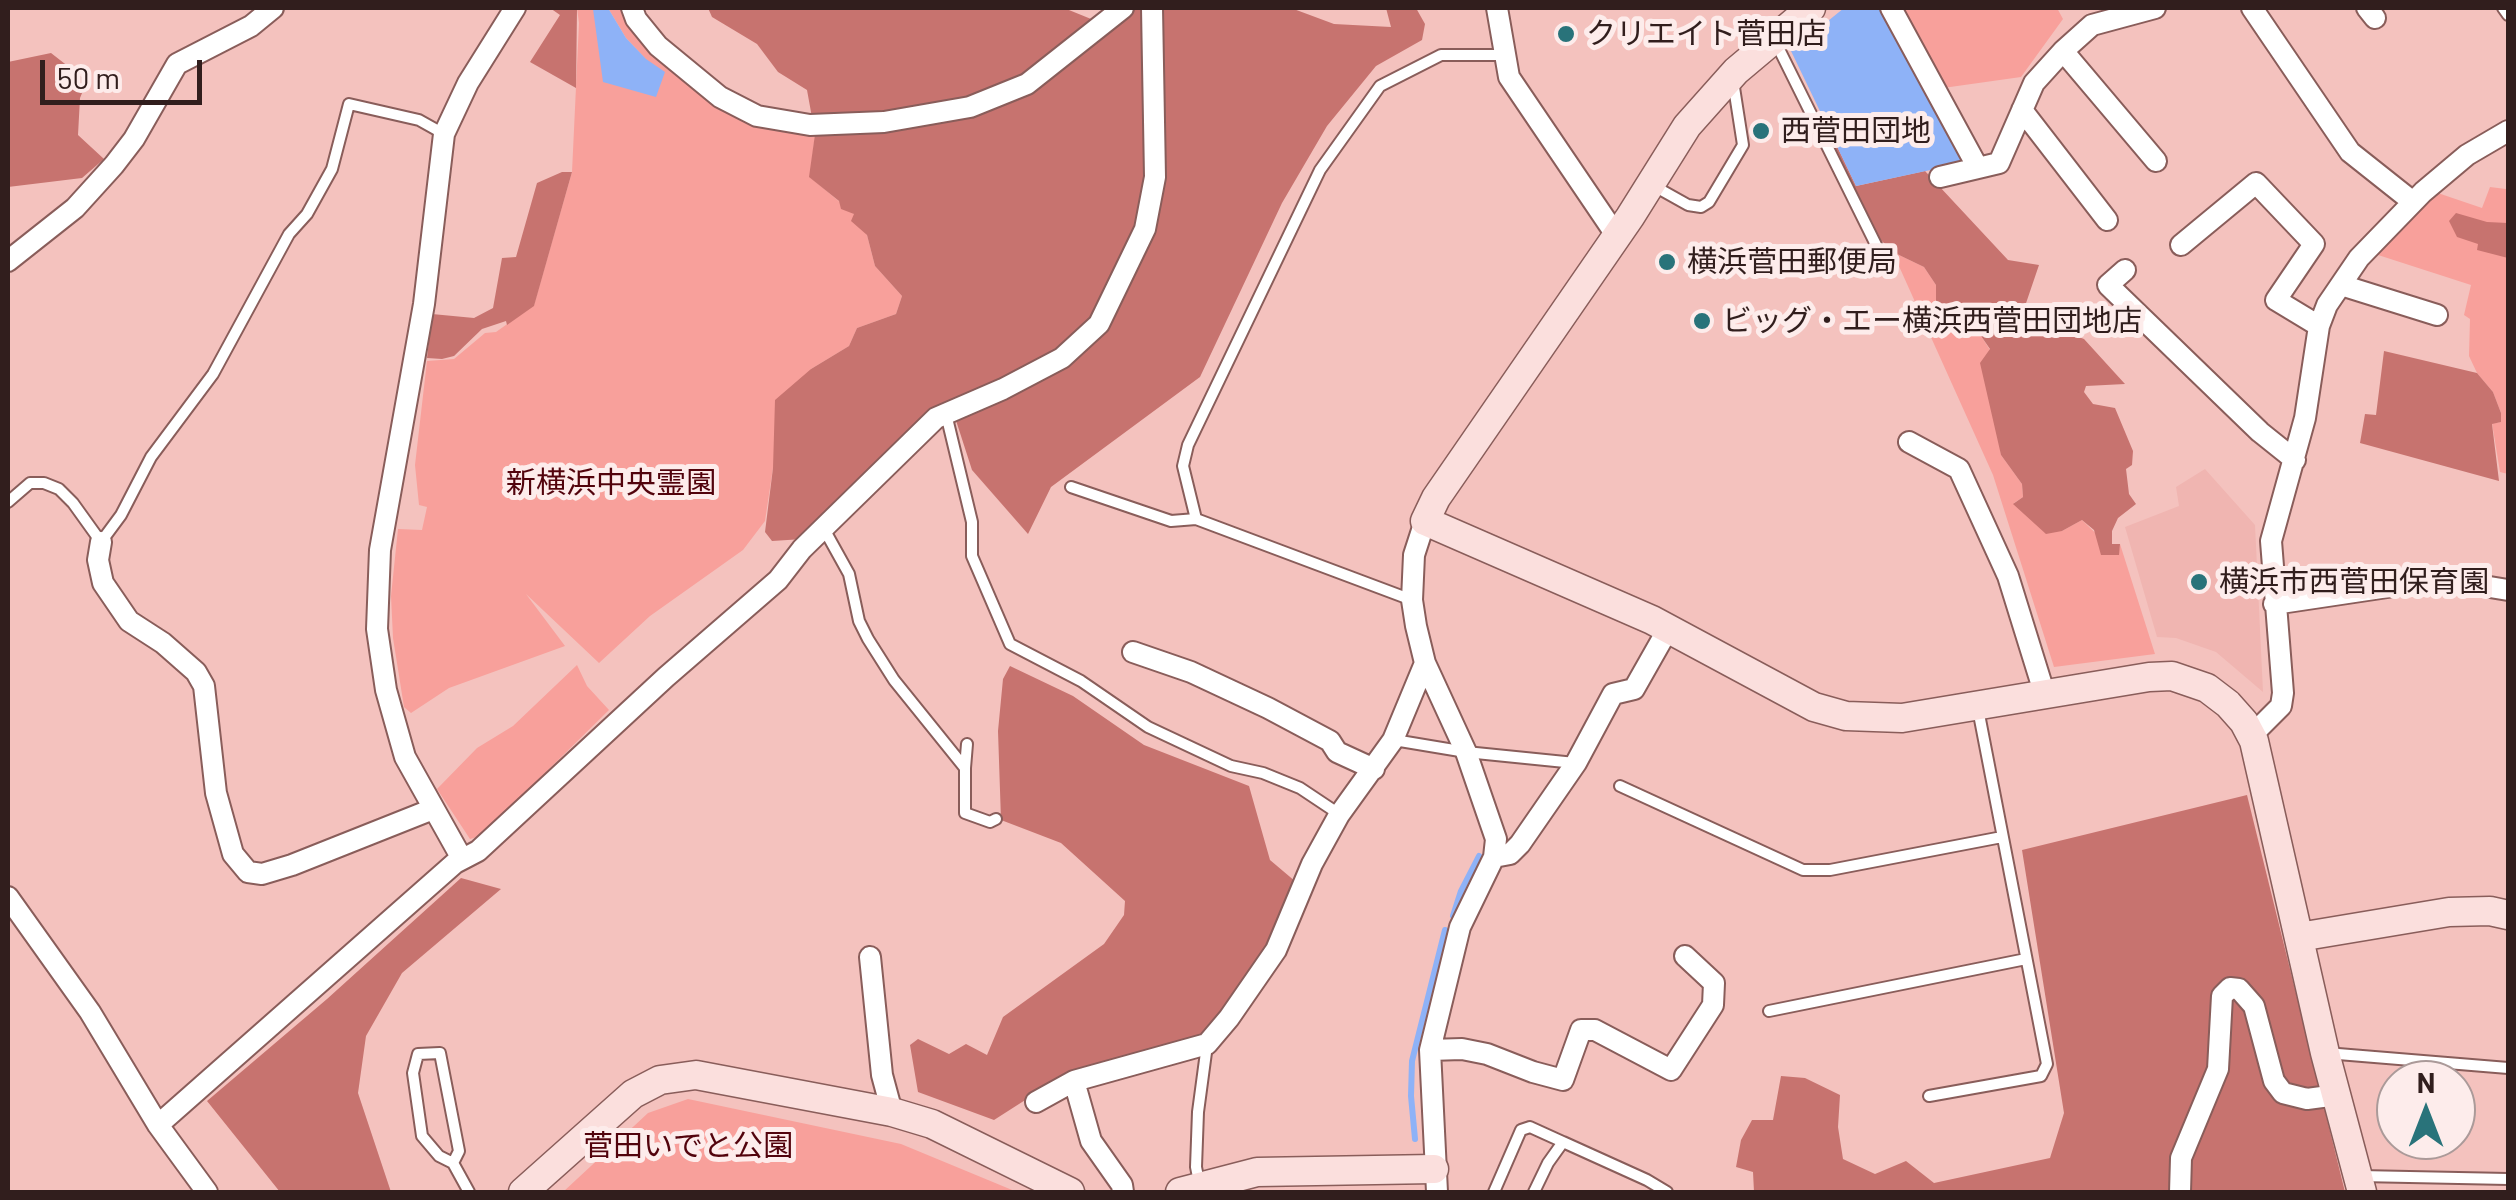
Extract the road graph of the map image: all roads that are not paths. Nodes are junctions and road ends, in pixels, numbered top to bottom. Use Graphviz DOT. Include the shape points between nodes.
graph roads {
  1 [pos="273,8"];
  2 [pos="515,8"];
  3 [pos="632,8"];
  4 [pos="1123,8"];
  5 [pos="1152,8"];
  6 [pos="1497,8"];
  7 [pos="1811,8"];
  8 [pos="1891,8"];
  9 [pos="2155,8"];
  10 [pos="2252,8"];
  11 [pos="2503,8"];
  12 [pos="2508,15"];
  13 [pos="1774,38"];
  14 [pos="2063,51"];
  15 [pos="1504,55"];
  16 [pos="1732,75"];
  17 [pos="2022,110"];
  18 [pos="2508,131"];
  19 [pos="444,134"];
  20 [pos="2156,161"];
  21 [pos="1978,168"];
  22 [pos="1940,177"];
  23 [pos="1651,184"];
  24 [pos="2412,202"];
  25 [pos="2107,220"];
  26 [pos="1616,235"];
  27 [pos="2181,245"];
  28 [pos="8,261"];
  29 [pos="1885,263"];
  30 [pos="2125,270"];
  31 [pos="2341,285"];
  32 [pos="2437,315"];
  33 [pos="2318,326"];
  34 [pos="946,414"];
  35 [pos="1910,442"];
  36 [pos="2295,460"];
  37 [pos="1070,486"];
  38 [pos="8,502"];
  39 [pos="1196,519"];
  40 [pos="1425,521"];
  41 [pos="824,528"];
  42 [pos="101,542"];
  43 [pos="2508,590"];
  44 [pos="1412,600"];
  45 [pos="2274,604"];
  46 [pos="1668,629"];
  47 [pos="1133,652"];
  48 [pos="1424,663"];
  49 [pos="2044,692"];
  50 [pos="1977,704"];
  51 [pos="2251,736"];
  52 [pos="1393,740"];
  53 [pos="967,744"];
  54 [pos="1466,752"];
  55 [pos="1576,764"];
  56 [pos="965,768"];
  57 [pos="1374,769"];
  58 [pos="1620,786"];
  59 [pos="433,809"];
  60 [pos="1339,814"];
  61 [pos="996,819"];
  62 [pos="2002,836"];
  63 [pos="1494,857"];
  64 [pos="461,858"];
  65 [pos="8,897"];
  66 [pos="2508,915"];
  67 [pos="2300,937"];
  68 [pos="1686,956"];
  69 [pos="870,957"];
  70 [pos="2026,959"];
  71 [pos="1768,1011"];
  72 [pos="1207,1044"];
  73 [pos="1430,1050"];
  74 [pos="2325,1053"];
  75 [pos="2508,1068"];
  76 [pos="1074,1080"];
  77 [pos="2336,1095"];
  78 [pos="1929,1096"];
  79 [pos="1036,1102"];
  80 [pos="892,1112"];
  81 [pos="158,1125"];
  82 [pos="1563,1142"];
  83 [pos="453,1163"];
  84 [pos="2508,1179"];
  85 [pos="1436,1181"];
  86 [pos="2360,1184"];
  87 [pos="1193,1191"];
  88 [pos="207,1192"];
  89 [pos="469,1192"];
  90 [pos="522,1192"];
  91 [pos="1070,1192"];
  92 [pos="1123,1192"];
  93 [pos="1494,1192"];
  94 [pos="1534,1192"];
  95 [pos="1666,1192"];
  96 [pos="2180,1192"];
  1 -- 28 [label="street" via="176,64 114,165 74,208"];
  2 -- 19 [label="street"];
  3 -- 4 [label="street" via="658,46 720,96 757,116 810,126 970,107 1027,84"];
  5 -- 34 [label="street" via="1155,177 1145,229 1128,269 1098,324 1062,358"];
  6 -- 15 [label="street"];
  7 -- 13 [label="street"];
  8 -- 21 [label="street"];
  9 -- 14 [label="street" via="2092,25"];
  10 -- 24 [label="street" via="2350,152"];
  11 -- 12 [label="lane"];
  13 -- 16 [label="street"];
  13 -- 29 [label="lane"];
  14 -- 17 [label="street" via="2034,83"];
  14 -- 20 [label="street"];
  15 -- 26 [label="street" via="1510,77"];
  15 -- 39 [label="lane" via="1441,55 1380,86 1320,170 1188,445 1184,466"];
  16 -- 23 [label="street"];
  16 -- 23 [label="lane" via="1742,145 1709,202 1688,206"];
  17 -- 21 [label="street" via="1999,162"];
  17 -- 25 [label="street"];
  18 -- 24 [label="street"];
  19 -- 42 [label="lane" via="418,120 349,104 332,169 213,374 151,457"];
  19 -- 59 [label="street" via="424,304 380,550 377,629 405,756"];
  21 -- 22 [label="street"];
  23 -- 26 [label="street"];
  24 -- 31 [label="street"];
  26 -- 40 [label="street"];
  27 -- 33 [label="street" via="2256,183 2314,244 2276,300"];
  30 -- 36 [label="street" via="2108,286"];
  31 -- 32 [label="street"];
  31 -- 33 [label="street"];
  33 -- 36 [label="street"];
  34 -- 41 [label="street" via="918,433"];
  34 -- 60 [label="lane" via="972,522 972,556 1010,644 1148,727 1231,766 1300,788"];
  35 -- 49 [label="street" via="1959,468 2008,576"];
  36 -- 45 [label="street" via="2271,541"];
  37 -- 39 [label="lane" via="1171,521"];
  38 -- 42 [label="lane" via="30,483 58,489"];
  39 -- 44 [label="lane"];
  40 -- 44 [label="street" via="1414,555"];
  40 -- 46 [label="street"];
  41 -- 56 [label="lane" via="849,574 868,639"];
  41 -- 64 [label="street" via="778,580 478,850"];
  42 -- 59 [label="street" via="103,583 129,621 163,643 204,686 216,793 234,854 248,872 292,865"];
  43 -- 45 [label="street" via="2440,579"];
  44 -- 48 [label="street"];
  45 -- 51 [label="street" via="2281,706"];
  46 -- 50 [label="street" via="1814,707 1846,716 1902,718"];
  46 -- 55 [label="street" via="1634,689 1614,694"];
  47 -- 57 [label="street" via="1268,708"];
  48 -- 52 [label="street"];
  48 -- 54 [label="street"];
  49 -- 50 [label="street"];
  49 -- 51 [label="street" via="2172,676 2208,688"];
  50 -- 62 [label="lane"];
  51 -- 67 [label="street"];
  52 -- 54 [label="lane"];
  52 -- 57 [label="street"];
  53 -- 56 [label="lane"];
  54 -- 55 [label="lane"];
  54 -- 63 [label="street" via="1496,839"];
  55 -- 63 [label="street" via="1520,844"];
  56 -- 61 [label="lane" via="965,813"];
  57 -- 60 [label="street"];
  58 -- 62 [label="lane" via="1803,870"];
  59 -- 64 [label="street"];
  60 -- 72 [label="street" via="1276,950"];
  62 -- 70 [label="lane"];
  63 -- 73 [label="street" via="1460,928"];
  64 -- 81 [label="street"];
  65 -- 81 [label="street" via="90,1012"];
  66 -- 67 [label="street" via="2449,912"];
  67 -- 74 [label="street"];
  68 -- 73 [label="street" via="1714,982 1712,1005 1671,1070 1595,1030 1581,1030 1564,1080 1487,1054"];
  69 -- 80 [label="street"];
  70 -- 71 [label="lane"];
  70 -- 78 [label="lane" via="2048,1064 2040,1076"];
  72 -- 76 [label="street"];
  72 -- 87 [label="lane"];
  73 -- 85 [label="street"];
  74 -- 75 [label="lane"];
  74 -- 77 [label="street"];
  76 -- 79 [label="street"];
  76 -- 92 [label="street" via="1091,1142"];
  77 -- 86 [label="street"];
  77 -- 96 [label="street" via="2307,1099 2282,1093 2254,1006 2230,988 2222,996 2218,1069 2182,1158"];
  80 -- 90 [label="street" via="696,1075 660,1080 633,1094"];
  80 -- 91 [label="street" via="932,1124"];
  81 -- 88 [label="street"];
  82 -- 93 [label="lane" via="1530,1127 1521,1130"];
  82 -- 94 [label="lane"];
  82 -- 95 [label="lane"];
  83 -- 83 [label="lane" via="422,1136 413,1073 418,1054 440,1053 458,1151"];
  83 -- 89 [label="lane"];
  84 -- 86 [label="lane"];
  85 -- 87 [label="street" via="1258,1172"];
}
